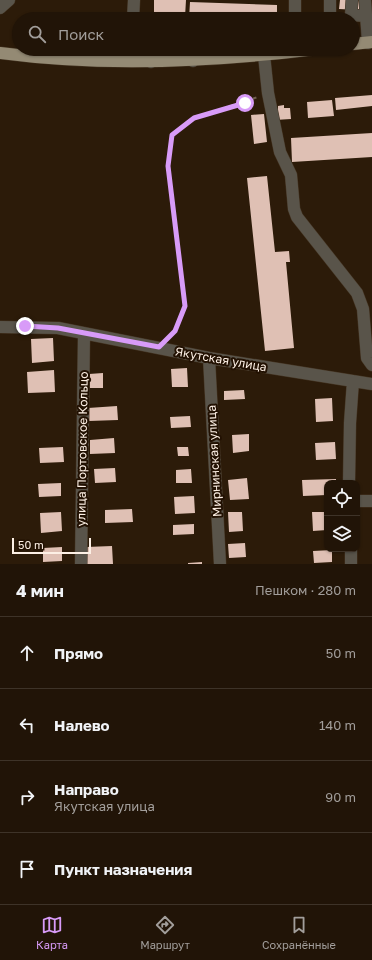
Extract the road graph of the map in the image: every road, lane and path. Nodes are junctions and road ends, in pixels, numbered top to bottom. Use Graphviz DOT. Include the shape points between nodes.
graph roads {
  1 [pos="9,0"];
  2 [pos="134,0"];
  3 [pos="295,0"];
  4 [pos="330,0"];
  5 [pos="352,0"];
  6 [pos="365,0"];
  7 [pos="0,8"];
  8 [pos="133,12"];
  9 [pos="295,12"];
  10 [pos="330,12"];
  11 [pos="351,12"];
  12 [pos="360,16"];
  13 [pos="365,16"];
  14 [pos="370,42"];
  15 [pos="360,43"];
  16 [pos="0,53"];
  17 [pos="12,54"];
  18 [pos="39,56"];
  19 [pos="151,56"];
  20 [pos="187,56"];
  21 [pos="264,56"];
  22 [pos="151,62"];
  23 [pos="268,93"];
  24 [pos="0,327"];
  25 [pos="84,334"];
  26 [pos="159,347"];
  27 [pos="209,358"];
  28 [pos="372,365"];
  29 [pos="353,381"];
  30 [pos="372,384"];
  31 [pos="349,480"];
  32 [pos="372,501"];
  33 [pos="360,502"];
  34 [pos="351,552"];
  35 [pos="81,564"];
  36 [pos="220,564"];
  37 [pos="351,564"];
  1 -- 7 [label="street"];
  2 -- 8 [label="street"];
  3 -- 9 [label="street"];
  4 -- 10 [label="street"];
  5 -- 11 [label="street"];
  6 -- 13 [label="street"];
  12 -- 13 [label="street"];
  13 -- 14 [label="street"];
  14 -- 15 [label="main road"];
  16 -- 17 [label="main road"];
  18 -- 22 [label="main road"];
  19 -- 22 [label="street"];
  20 -- 22 [label="main road"];
  21 -- 23 [label="street"];
  23 -- 26 [label="path" via="245,103 194,118 172,135 168,166 185,306 175,331"];
  23 -- 28 [label="street" via="280,152 291,175 297,217 357,293 363,309 367,358"];
  24 -- 25 [label="street, Якутская улица" via="58,328"];
  25 -- 26 [label="street, Якутская улица"];
  25 -- 35 [label="street, улица Портовское Кольцо"];
  26 -- 27 [label="street, Якутская улица"];
  27 -- 29 [label="street, Якутская улица"];
  27 -- 36 [label="street, Мирнинская улица"];
  29 -- 30 [label="street, Якутская улица"];
  29 -- 31 [label="street"];
  32 -- 33 [label="street"];
  34 -- 37 [label="street"];
}
